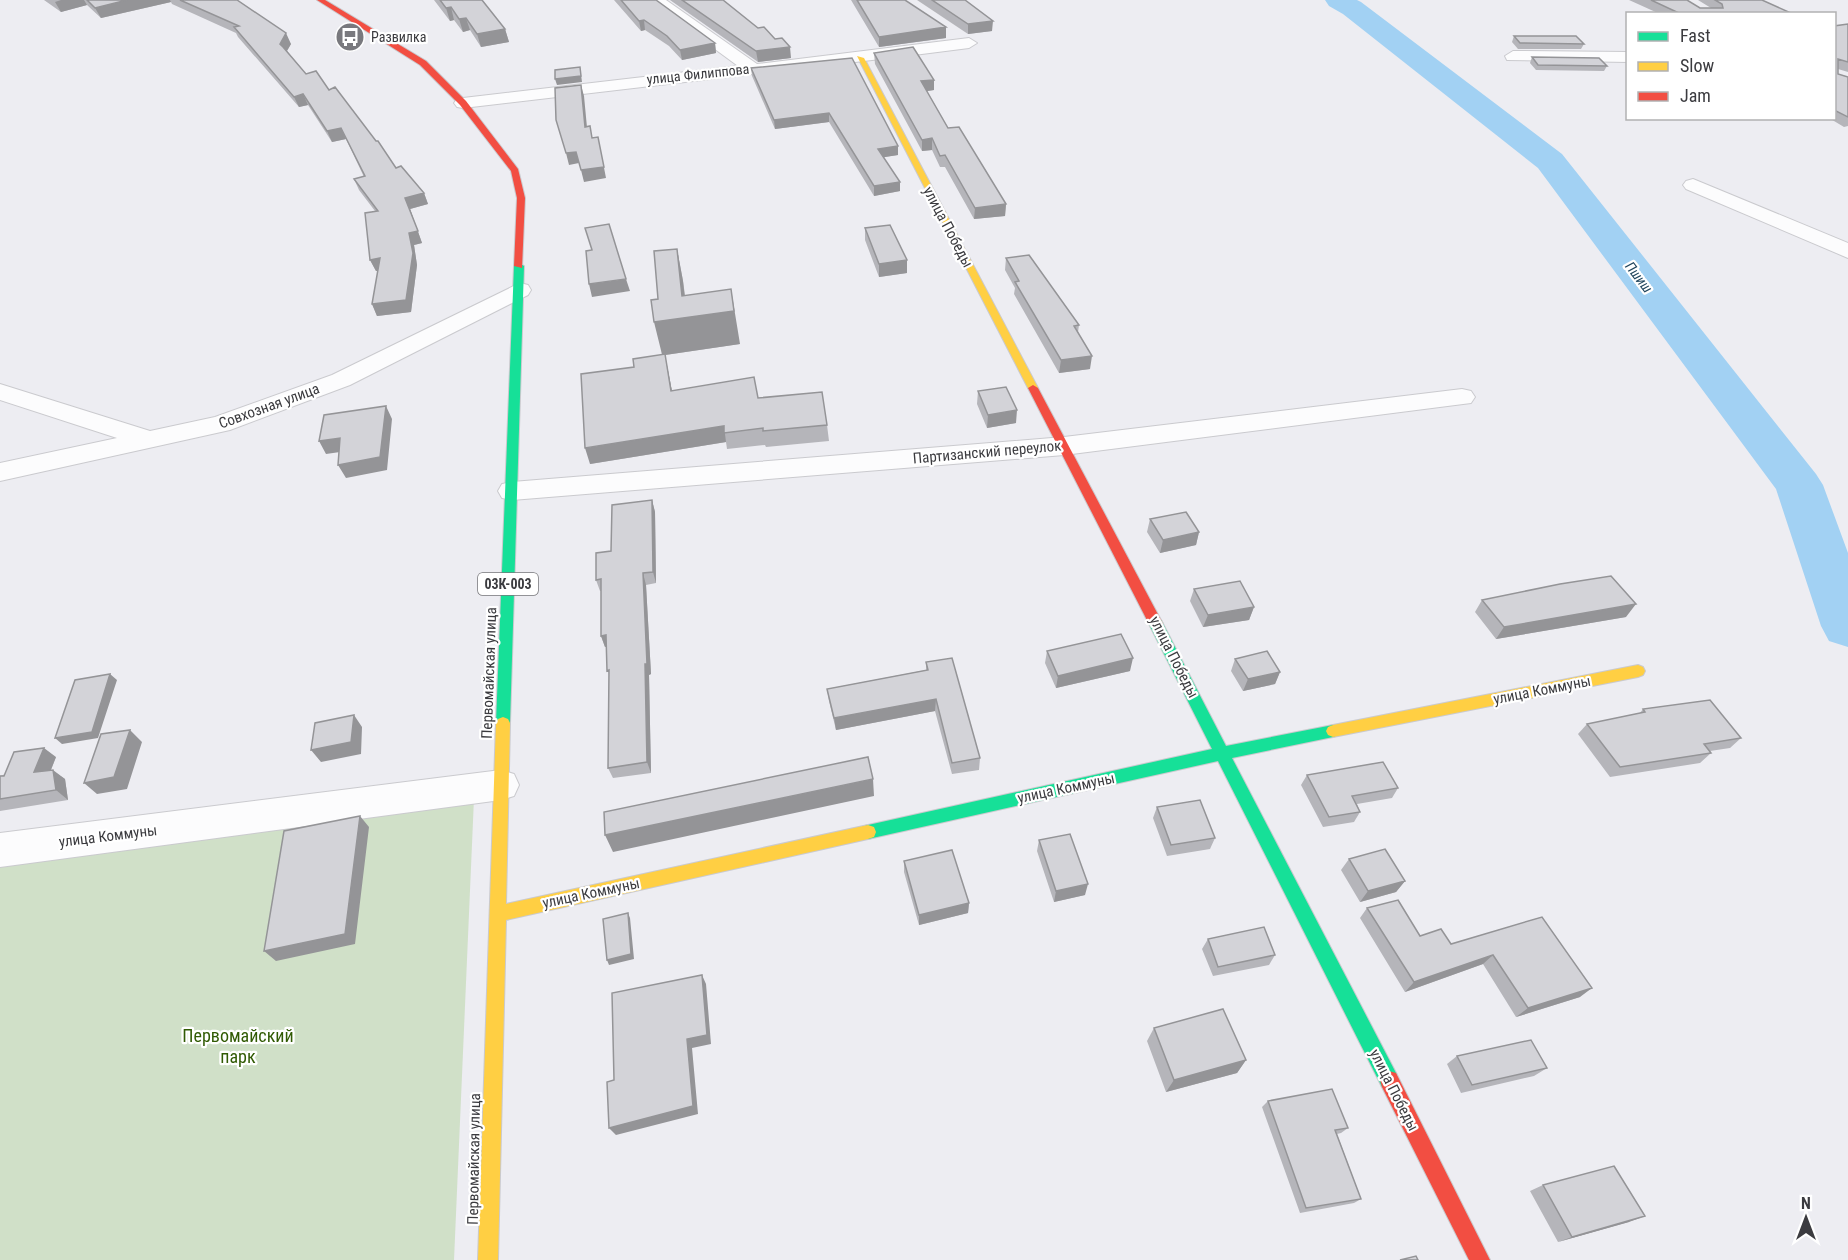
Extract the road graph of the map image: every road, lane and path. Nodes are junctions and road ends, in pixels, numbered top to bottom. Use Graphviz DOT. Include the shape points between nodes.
graph roads {
  1 [pos="320,0"];
  2 [pos="657,0"];
  3 [pos="950,31"];
  4 [pos="1513,56"];
  5 [pos="1626,57"];
  6 [pos="860,58"];
  7 [pos="752,68"];
  8 [pos="463,103"];
  9 [pos="1693,185"];
  10 [pos="1848,251"];
  11 [pos="519,290"];
  12 [pos="0,392"];
  13 [pos="1462,397"];
  14 [pos="148,439"];
  15 [pos="1064,446"];
  16 [pos="0,472"];
  17 [pos="512,491"];
  18 [pos="1638,671"];
  19 [pos="1224,753"];
  20 [pos="501,785"];
  21 [pos="0,850"];
  22 [pos="496,914"];
  23 [pos="488,1260"];
  24 [pos="1480,1260"];
  1 -- 8 [label="street, Первомайская улица / 03К-003" via="423,63"];
  2 -- 7 [label="street"];
  3 -- 6 [label="street, улица Филиппова" via="969,43"];
  4 -- 5 [label="street"];
  6 -- 7 [label="street, улица Филиппова"];
  6 -- 15 [label="street, улица Победы"];
  7 -- 8 [label="street, улица Филиппова"];
  8 -- 11 [label="street, Первомайская улица / 03К-003" via="515,171 521,198"];
  9 -- 10 [label="street"];
  11 -- 14 [label="street, Совхозная улица" via="341,380 221,424"];
  11 -- 17 [label="street, Первомайская улица / 03К-003"];
  12 -- 14 [label="street"];
  13 -- 15 [label="street, Партизанский переулок"];
  14 -- 16 [label="street, Совхозная улица"];
  15 -- 17 [label="street, Партизанский переулок"];
  15 -- 19 [label="street, улица Победы"];
  17 -- 20 [label="street, Первомайская улица / 03К-003"];
  18 -- 19 [label="street, улица Коммуны"];
  19 -- 22 [label="street, улица Коммуны"];
  19 -- 24 [label="street, улица Победы"];
  20 -- 21 [label="street, улица Коммуны"];
  20 -- 22 [label="street, Первомайская улица / 03К-003"];
  22 -- 23 [label="street, Первомайская улица / 03К-003"];
}
